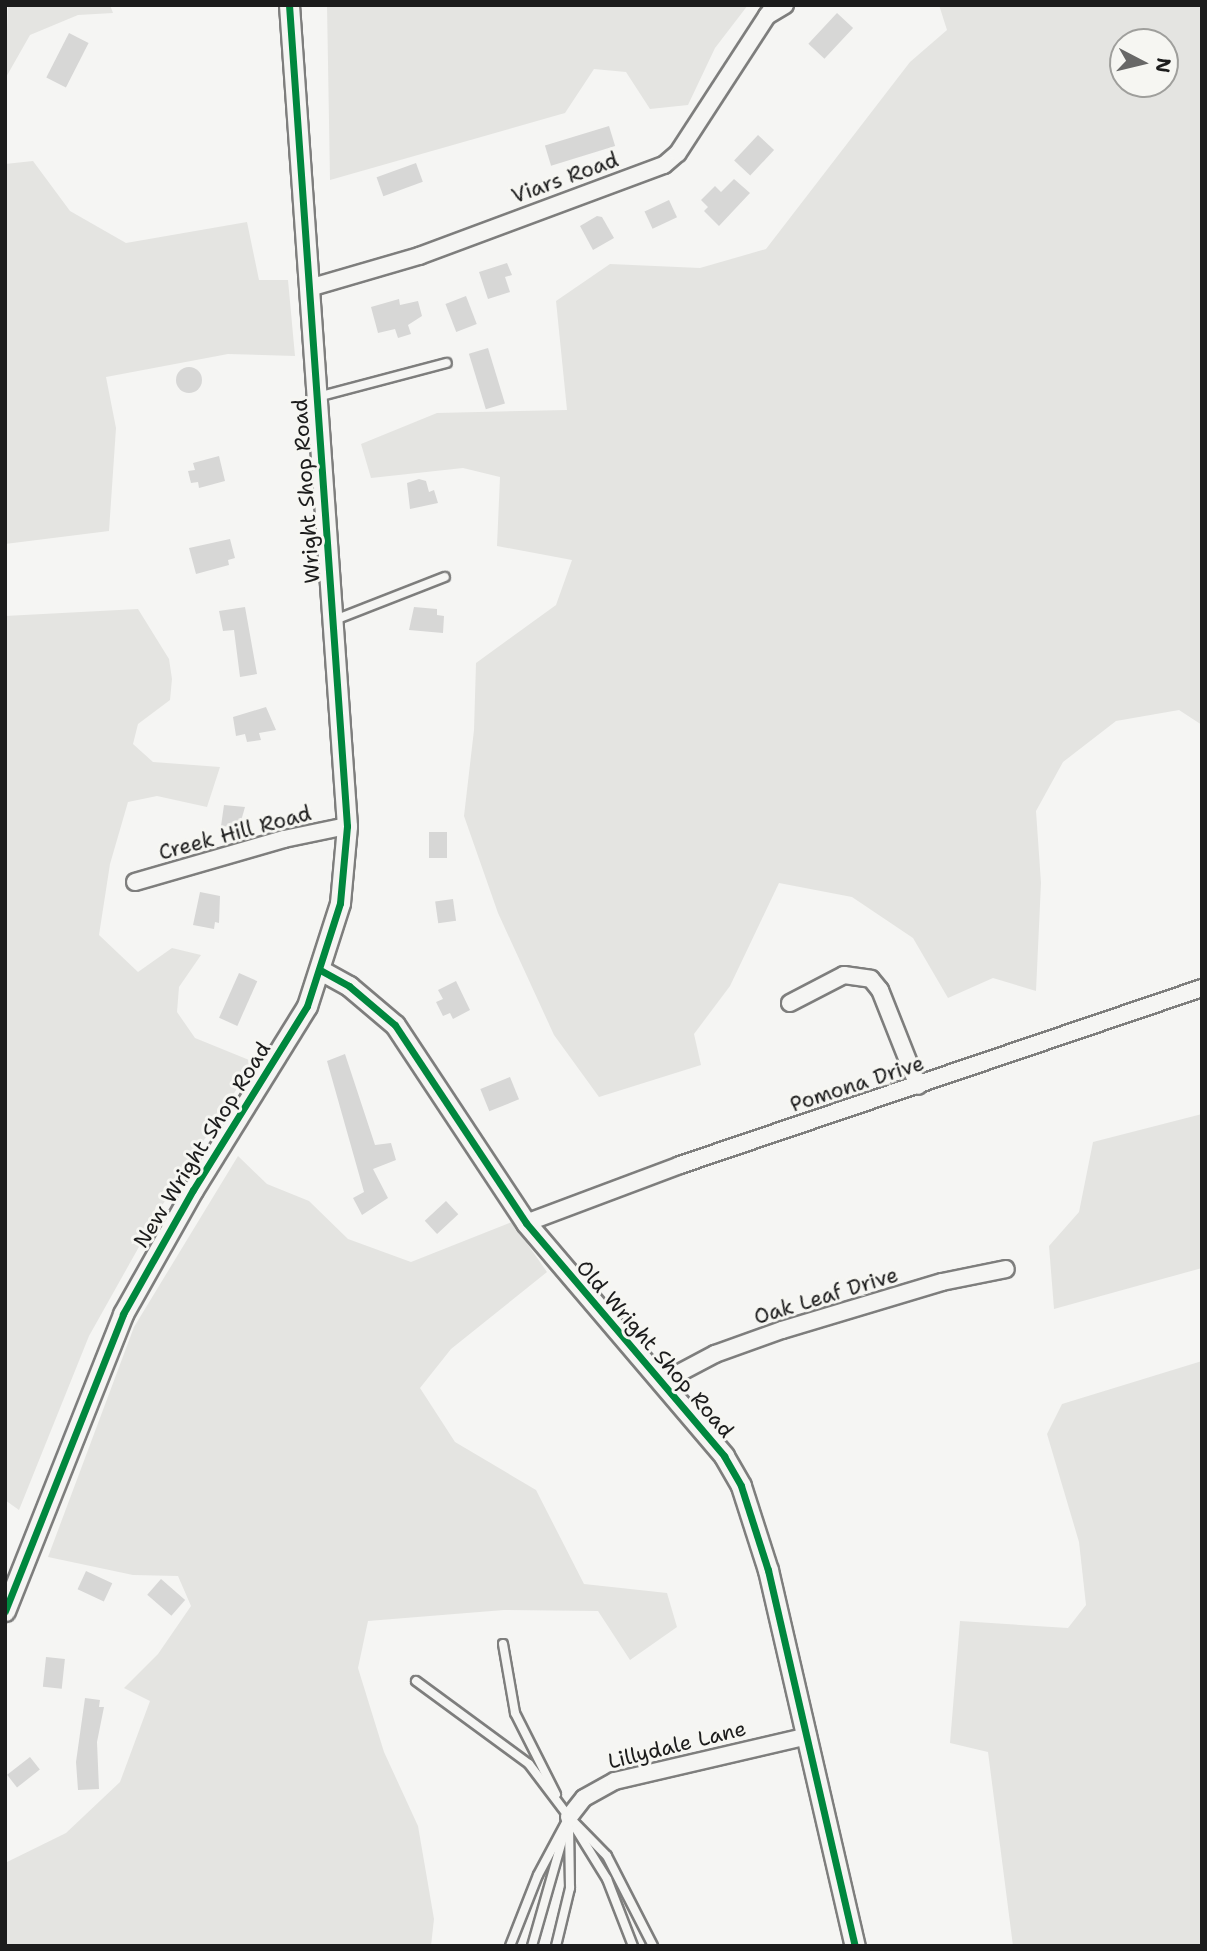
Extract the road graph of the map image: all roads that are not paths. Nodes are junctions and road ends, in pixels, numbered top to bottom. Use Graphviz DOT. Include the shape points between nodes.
graph roads {
  1 [pos="289,5"];
  2 [pos="785,5"];
  3 [pos="771,11"];
  4 [pos="309,288"];
  5 [pos="447,363"];
  6 [pos="317,397"];
  7 [pos="445,577"];
  8 [pos="332,621"];
  9 [pos="347,826"];
  10 [pos="135,882"];
  11 [pos="322,971"];
  12 [pos="1202,988"];
  13 [pos="790,1003"];
  14 [pos="918,1086"];
  15 [pos="526,1223"];
  16 [pos="1006,1269"];
  17 [pos="664,1381"];
  18 [pos="5,1611"];
  19 [pos="503,1644"];
  20 [pos="416,1681"];
  21 [pos="807,1735"];
  22 [pos="569,1817"];
  23 [pos="510,1946"];
  24 [pos="532,1946"];
  25 [pos="556,1946"];
  26 [pos="633,1946"];
  27 [pos="653,1946"];
  28 [pos="855,1946"];
  1 -- 4 [label="street, Wright Shop Road"];
  2 -- 3 [label="street, Viars Road"];
  3 -- 4 [label="street, Viars Road" via="678,153 664,164 419,256"];
  4 -- 6 [label="street, Wright Shop Road"];
  5 -- 6 [label="lane"];
  6 -- 8 [label="street, Wright Shop Road"];
  7 -- 8 [label="lane"];
  8 -- 9 [label="street, Wright Shop Road"];
  9 -- 10 [label="street, Creek Hill Road" via="284,839"];
  9 -- 11 [label="street, Wright Shop Road" via="340,903"];
  11 -- 15 [label="street, Old Wright Shop Road" via="357,992 395,1025"];
  11 -- 18 [label="street, New Wright Shop Road" via="295,1029 192,1190 123,1314"];
  12 -- 14 [label="street, Pomona Drive"];
  13 -- 14 [label="street" via="844,975 871,979 880,990"];
  14 -- 15 [label="street, Pomona Drive" via="680,1165"];
  15 -- 17 [label="street, Old Wright Shop Road"];
  16 -- 17 [label="street, Oak Leaf Drive" via="942,1282 782,1330 715,1354"];
  17 -- 21 [label="street, Old Wright Shop Road" via="712,1438 741,1486 768,1570"];
  19 -- 22 [label="lane" via="515,1713"];
  20 -- 22 [label="lane" via="529,1764"];
  21 -- 22 [label="street, Lillydale Lane" via="615,1781 584,1798"];
  21 -- 28 [label="street, Old Wright Shop Road"];
  22 -- 23 [label="lane" via="542,1866"];
  22 -- 24 [label="lane"];
  22 -- 25 [label="lane" via="570,1888"];
  22 -- 26 [label="lane" via="607,1879"];
  22 -- 27 [label="lane" via="607,1856"];
}
